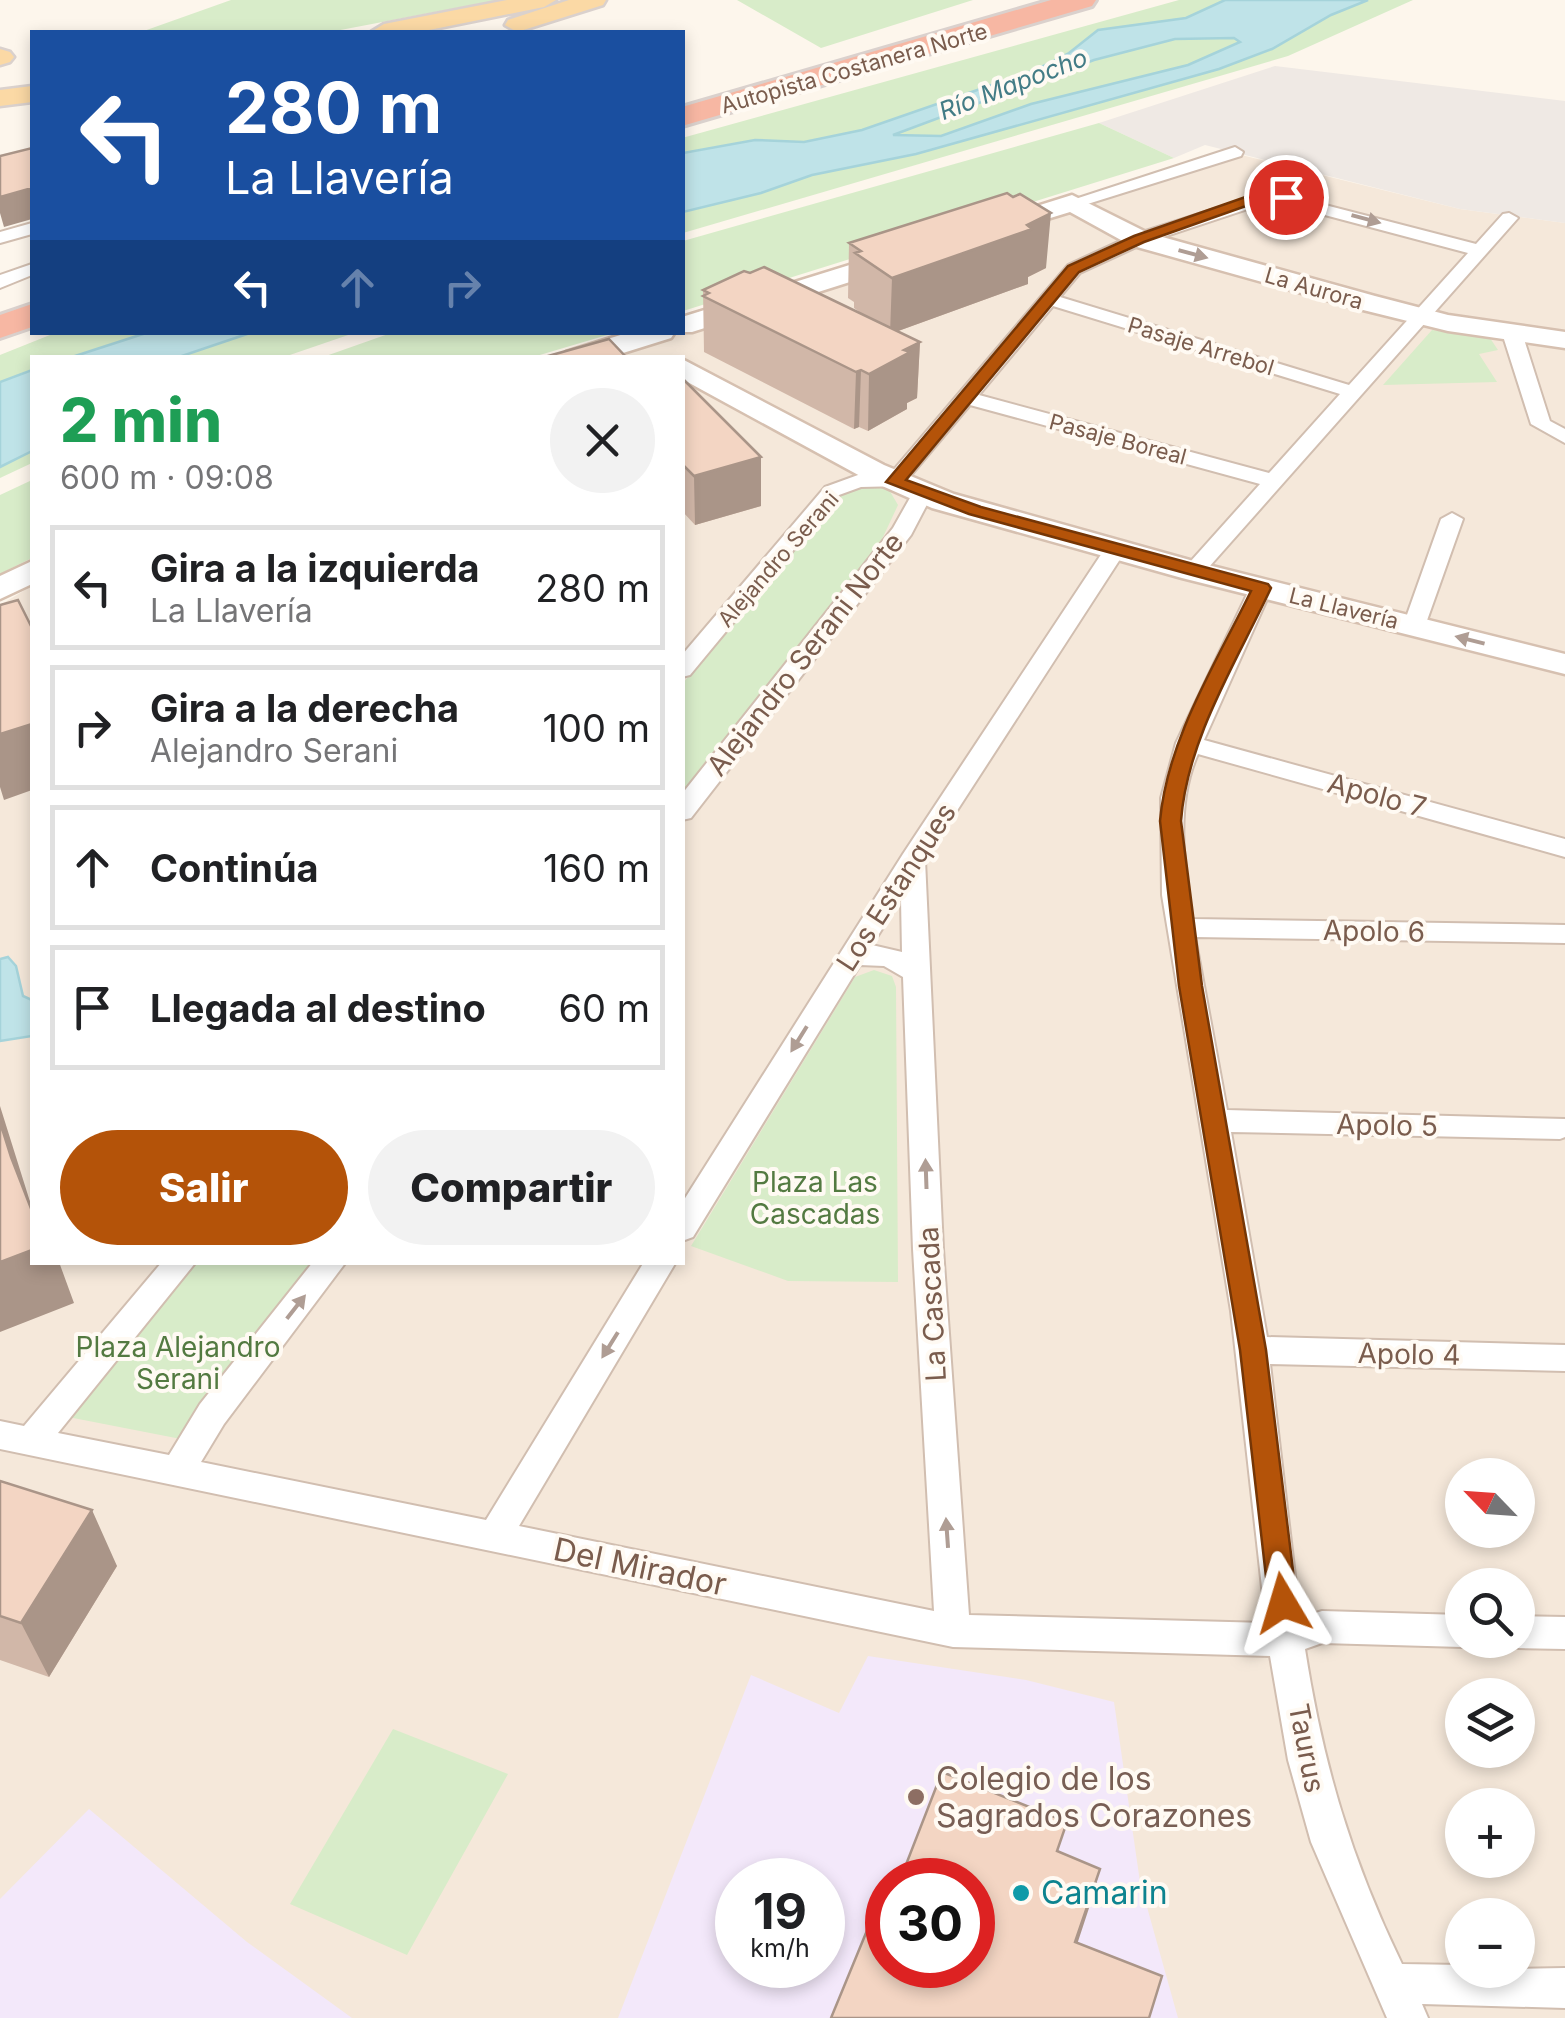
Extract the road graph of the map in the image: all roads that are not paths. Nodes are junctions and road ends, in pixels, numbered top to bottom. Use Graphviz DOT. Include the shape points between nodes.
graph roads {
  1 [pos="544,0"];
  2 [pos="594,0"];
  3 [pos="1082,0"];
  4 [pos="1100,0"];
  5 [pos="1033,9"];
  6 [pos="394,30"];
  7 [pos="489,30"];
  8 [pos="30,94"];
  9 [pos="0,98"];
  10 [pos="685,99"];
  11 [pos="30,106"];
  12 [pos="0,109"];
  13 [pos="685,116"];
  14 [pos="1235,152"];
  15 [pos="1072,203"];
  16 [pos="1509,218"];
  17 [pos="30,229"];
  18 [pos="979,232"];
  19 [pos="0,238"];
  20 [pos="1139,239"];
  21 [pos="924,250"];
  22 [pos="1480,250"];
  23 [pos="30,270"];
  24 [pos="0,282"];
  25 [pos="30,295"];
  26 [pos="1048,299"];
  27 [pos="0,306"];
  28 [pos="30,315"];
  29 [pos="1420,318"];
  30 [pos="685,325"];
  31 [pos="0,327"];
  32 [pos="1512,332"];
  33 [pos="647,336"];
  34 [pos="1565,340"];
  35 [pos="586,355"];
  36 [pos="685,369"];
  37 [pos="1353,392"];
  38 [pos="964,397"];
  39 [pos="1565,437"];
  40 [pos="835,450"];
  41 [pos="1273,480"];
  42 [pos="902,485"];
  43 [pos="832,491"];
  44 [pos="1452,519"];
  45 [pos="1115,550"];
  46 [pos="1192,570"];
  47 [pos="30,572"];
  48 [pos="0,588"];
  49 [pos="1262,588"];
  50 [pos="1414,626"];
  51 [pos="1565,664"];
  52 [pos="685,666"];
  53 [pos="1188,744"];
  54 [pos="685,808"];
  55 [pos="1565,848"];
  56 [pos="912,860"];
  57 [pos="1182,928"];
  58 [pos="1565,934"];
  59 [pos="851,956"];
  60 [pos="919,978"];
  61 [pos="1214,1121"];
  62 [pos="1560,1128"];
  63 [pos="685,1223"];
  64 [pos="179,1265"];
  65 [pos="329,1265"];
  66 [pos="659,1265"];
  67 [pos="1253,1350"];
  68 [pos="1565,1358"];
  69 [pos="16,1438"];
  70 [pos="178,1472"];
  71 [pos="495,1537"];
  72 [pos="1445,1630"];
  73 [pos="953,1631"];
  74 [pos="1535,1632"];
  75 [pos="1565,1633"];
  76 [pos="1287,1639"];
  77 [pos="1565,1988"];
  78 [pos="1399,2000"];
  1 -- 6 [label="main road"];
  2 -- 7 [label="main road"];
  3 -- 5 [label="highway, Autopista Costanera Norte"];
  4 -- 5 [label="highway"];
  5 -- 10 [label="highway, Autopista Costanera Norte"];
  5 -- 13 [label="highway, Autopista Costanera Norte"];
  8 -- 9 [label="main road"];
  11 -- 12 [label="main road"];
  14 -- 15 [label="street"];
  15 -- 18 [label="street"];
  15 -- 20 [label="street, La Aurora"];
  16 -- 22 [label="street"];
  17 -- 19 [label="street"];
  20 -- 22 [label="street, one-way" via="1271,196"];
  20 -- 26 [label="street" via="1082,263"];
  20 -- 29 [label="street, La Aurora, one-way"];
  21 -- 30 [label="street"];
  22 -- 29 [label="street"];
  23 -- 24 [label="street"];
  25 -- 27 [label="highway"];
  26 -- 37 [label="street, Pasaje Arrebol"];
  26 -- 38 [label="street"];
  28 -- 31 [label="highway"];
  29 -- 32 [label="street, La Aurora"];
  29 -- 37 [label="street"];
  32 -- 34 [label="street, La Aurora"];
  32 -- 39 [label="street" via="1541,424"];
  33 -- 35 [label="street"];
  36 -- 40 [label="street, La Llavería"];
  37 -- 41 [label="street"];
  38 -- 41 [label="street, Pasaje Boreal"];
  38 -- 42 [label="street"];
  40 -- 42 [label="street, La Llavería"];
  40 -- 43 [label="street" via="843,470"];
  41 -- 46 [label="street"];
  42 -- 43 [label="street, Alejandro Serani" via="858,481"];
  42 -- 45 [label="street, La Llavería"];
  42 -- 54 [label="street, Alejandro Serani Norte" via="903,530"];
  43 -- 52 [label="street, Alejandro Serani"];
  44 -- 50 [label="street"];
  45 -- 46 [label="street, La Llavería"];
  45 -- 56 [label="street, Los Estanques"];
  46 -- 49 [label="street, La Llavería"];
  47 -- 48 [label="street"];
  49 -- 50 [label="street, La Llavería"];
  49 -- 53 [label="street, Taurus"];
  51 -- 50 [label="street, La Llavería, one-way"];
  53 -- 55 [label="street, Apolo 7"];
  53 -- 57 [label="street, Taurus" via="1170,821"];
  56 -- 59 [label="street, Los Estanques"];
  56 -- 60 [label="street, La Cascada"];
  57 -- 58 [label="street, Apolo 6"];
  57 -- 61 [label="street, Taurus"];
  59 -- 60 [label="street" via="896,958"];
  59 -- 63 [label="street, Los Estanques, one-way"];
  73 -- 60 [label="street, La Cascada, one-way" via="928,1249"];
  61 -- 62 [label="street, Apolo 5"];
  61 -- 67 [label="street, Taurus"];
  64 -- 69 [label="street"];
  70 -- 65 [label="street, one-way" via="212,1414"];
  66 -- 71 [label="street, one-way"];
  67 -- 68 [label="street, Apolo 4"];
  67 -- 76 [label="street, Taurus"];
  69 -- 70 [label="street, Del Mirador"];
  70 -- 71 [label="street, Del Mirador"];
  71 -- 73 [label="street, Del Mirador"];
  72 -- 76 [label="street, Del Mirador" via="1322,1627"];
  73 -- 76 [label="street, Del Mirador"];
  74 -- 75 [label="street"];
  76 -- 78 [label="street, Taurus" via="1320,1815"];
  77 -- 78 [label="street"];
}
